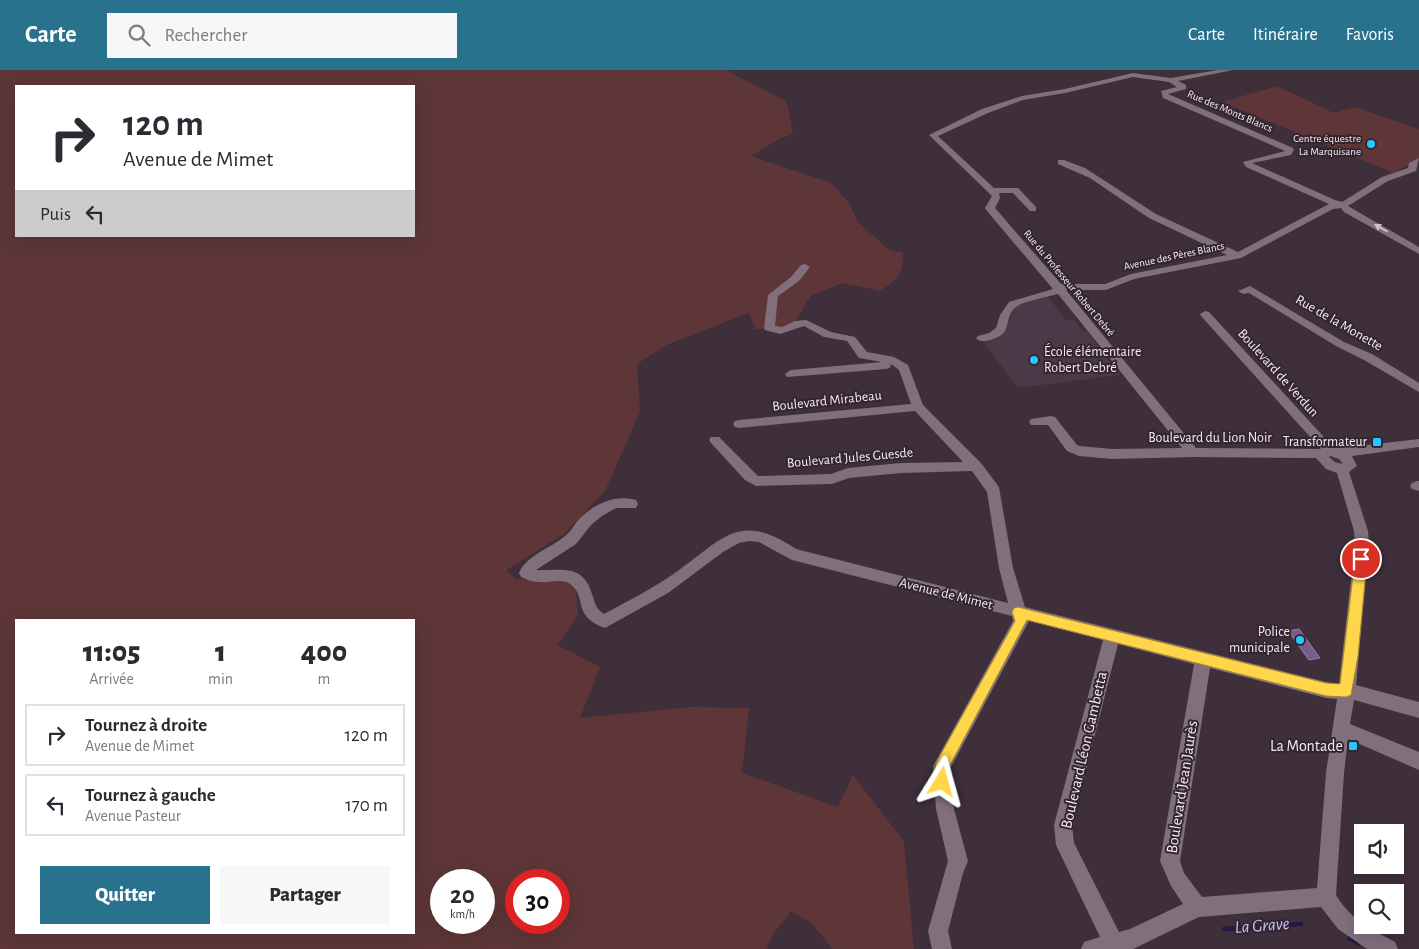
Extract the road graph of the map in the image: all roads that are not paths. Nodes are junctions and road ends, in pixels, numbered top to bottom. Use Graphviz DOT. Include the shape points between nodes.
graph roads {
  1 [pos="1230,70"];
  2 [pos="1171,80"];
  3 [pos="1062,162"];
  4 [pos="1417,166"];
  5 [pos="992,191"];
  6 [pos="1342,205"];
  7 [pos="1033,209"];
  8 [pos="1419,250"];
  9 [pos="1238,256"];
  10 [pos="805,267"];
  11 [pos="1060,290"];
  12 [pos="1243,291"];
  13 [pos="1205,314"];
  14 [pos="982,338"];
  15 [pos="899,363"];
  16 [pos="791,374"];
  17 [pos="1417,385"];
  18 [pos="918,407"];
  19 [pos="1035,422"];
  20 [pos="739,424"];
  21 [pos="715,440"];
  22 [pos="1419,443"];
  23 [pos="1193,452"];
  24 [pos="1328,455"];
  25 [pos="1350,461"];
  26 [pos="976,466"];
  27 [pos="631,504"];
  28 [pos="1018,612"];
  29 [pos="1112,636"];
  30 [pos="1203,659"];
  31 [pos="1346,691"];
  32 [pos="1419,710"];
  33 [pos="1341,728"];
  34 [pos="1419,761"];
  35 [pos="1326,897"];
  36 [pos="1198,907"];
  37 [pos="1114,944"];
  38 [pos="942,949"];
  39 [pos="1091,949"];
  40 [pos="1388,949"];
  1 -- 2 [label="street"];
  2 -- 5 [label="street" via="1133,75 1022,98 933,135"];
  2 -- 6 [label="street, Rue des Monts Blancs" via="1183,87 1164,93 1166,96 1290,150 1249,161 1248,165"];
  3 -- 9 [label="street" via="1084,171 1177,229"];
  4 -- 6 [label="street, Avenue des Pères Blancs"];
  5 -- 7 [label="street" via="1015,190"];
  5 -- 11 [label="street, Rue du Professeur Robert Debré" via="996,198 990,208 992,211"];
  8 -- 6 [label="street, one-way"];
  6 -- 9 [label="street, Avenue des Pères Blancs" via="1331,206"];
  9 -- 11 [label="street, Avenue des Pères Blancs" via="1139,275 1106,287 1068,286"];
  10 -- 15 [label="street" via="773,295 769,328 782,331 807,324 831,336 854,340 863,355"];
  11 -- 14 [label="street, Avenue des Pères Blancs" via="1013,304 1009,307 1003,330 992,337"];
  11 -- 23 [label="street, Rue du Professeur Robert Debré"];
  12 -- 17 [label="street, Rue de la Monette" via="1250,289 1340,344"];
  13 -- 24 [label="street, Boulevard de Verdun"];
  15 -- 16 [label="street"];
  15 -- 18 [label="street" via="904,368"];
  18 -- 20 [label="street, Boulevard Mirabeau"];
  18 -- 26 [label="street"];
  19 -- 23 [label="street, Boulevard du Lion Noir" via="1054,422 1075,450 1112,454"];
  21 -- 26 [label="street, Boulevard Jules Guesde" via="756,481 832,479 848,473 901,468"];
  22 -- 25 [label="street"];
  23 -- 24 [label="street, Boulevard du Lion Noir"];
  24 -- 25 [label="street, Boulevard du Lion Noir"];
  24 -- 25 [label="street"];
  25 -- 31 [label="street" via="1362,545 1360,587"];
  26 -- 28 [label="street" via="994,491 1006,568"];
  27 -- 28 [label="street, Avenue de Mimet" via="622,501 597,511 573,538 528,568 526,573 530,576 575,578 590,612 605,621 651,596 726,543 743,536 754,536 779,545 792,554"];
  28 -- 29 [label="street, Avenue de Mimet"];
  28 -- 38 [label="street" via="1021,621 942,766 944,804 958,861 938,931"];
  29 -- 30 [label="street, Avenue de Mimet"];
  29 -- 37 [label="street, Boulevard Léon Gambetta" via="1064,825 1065,845"];
  30 -- 31 [label="street, Avenue de Mimet" via="1326,690"];
  30 -- 36 [label="street, Boulevard Jean Jaurès" via="1170,860 1179,884"];
  31 -- 32 [label="street, Avenue de Mimet"];
  31 -- 33 [label="street"];
  33 -- 34 [label="street"];
  33 -- 35 [label="street"];
  35 -- 36 [label="street"];
  35 -- 40 [label="street" via="1342,921"];
  36 -- 37 [label="street" via="1132,939"];
  37 -- 39 [label="street"];
}
